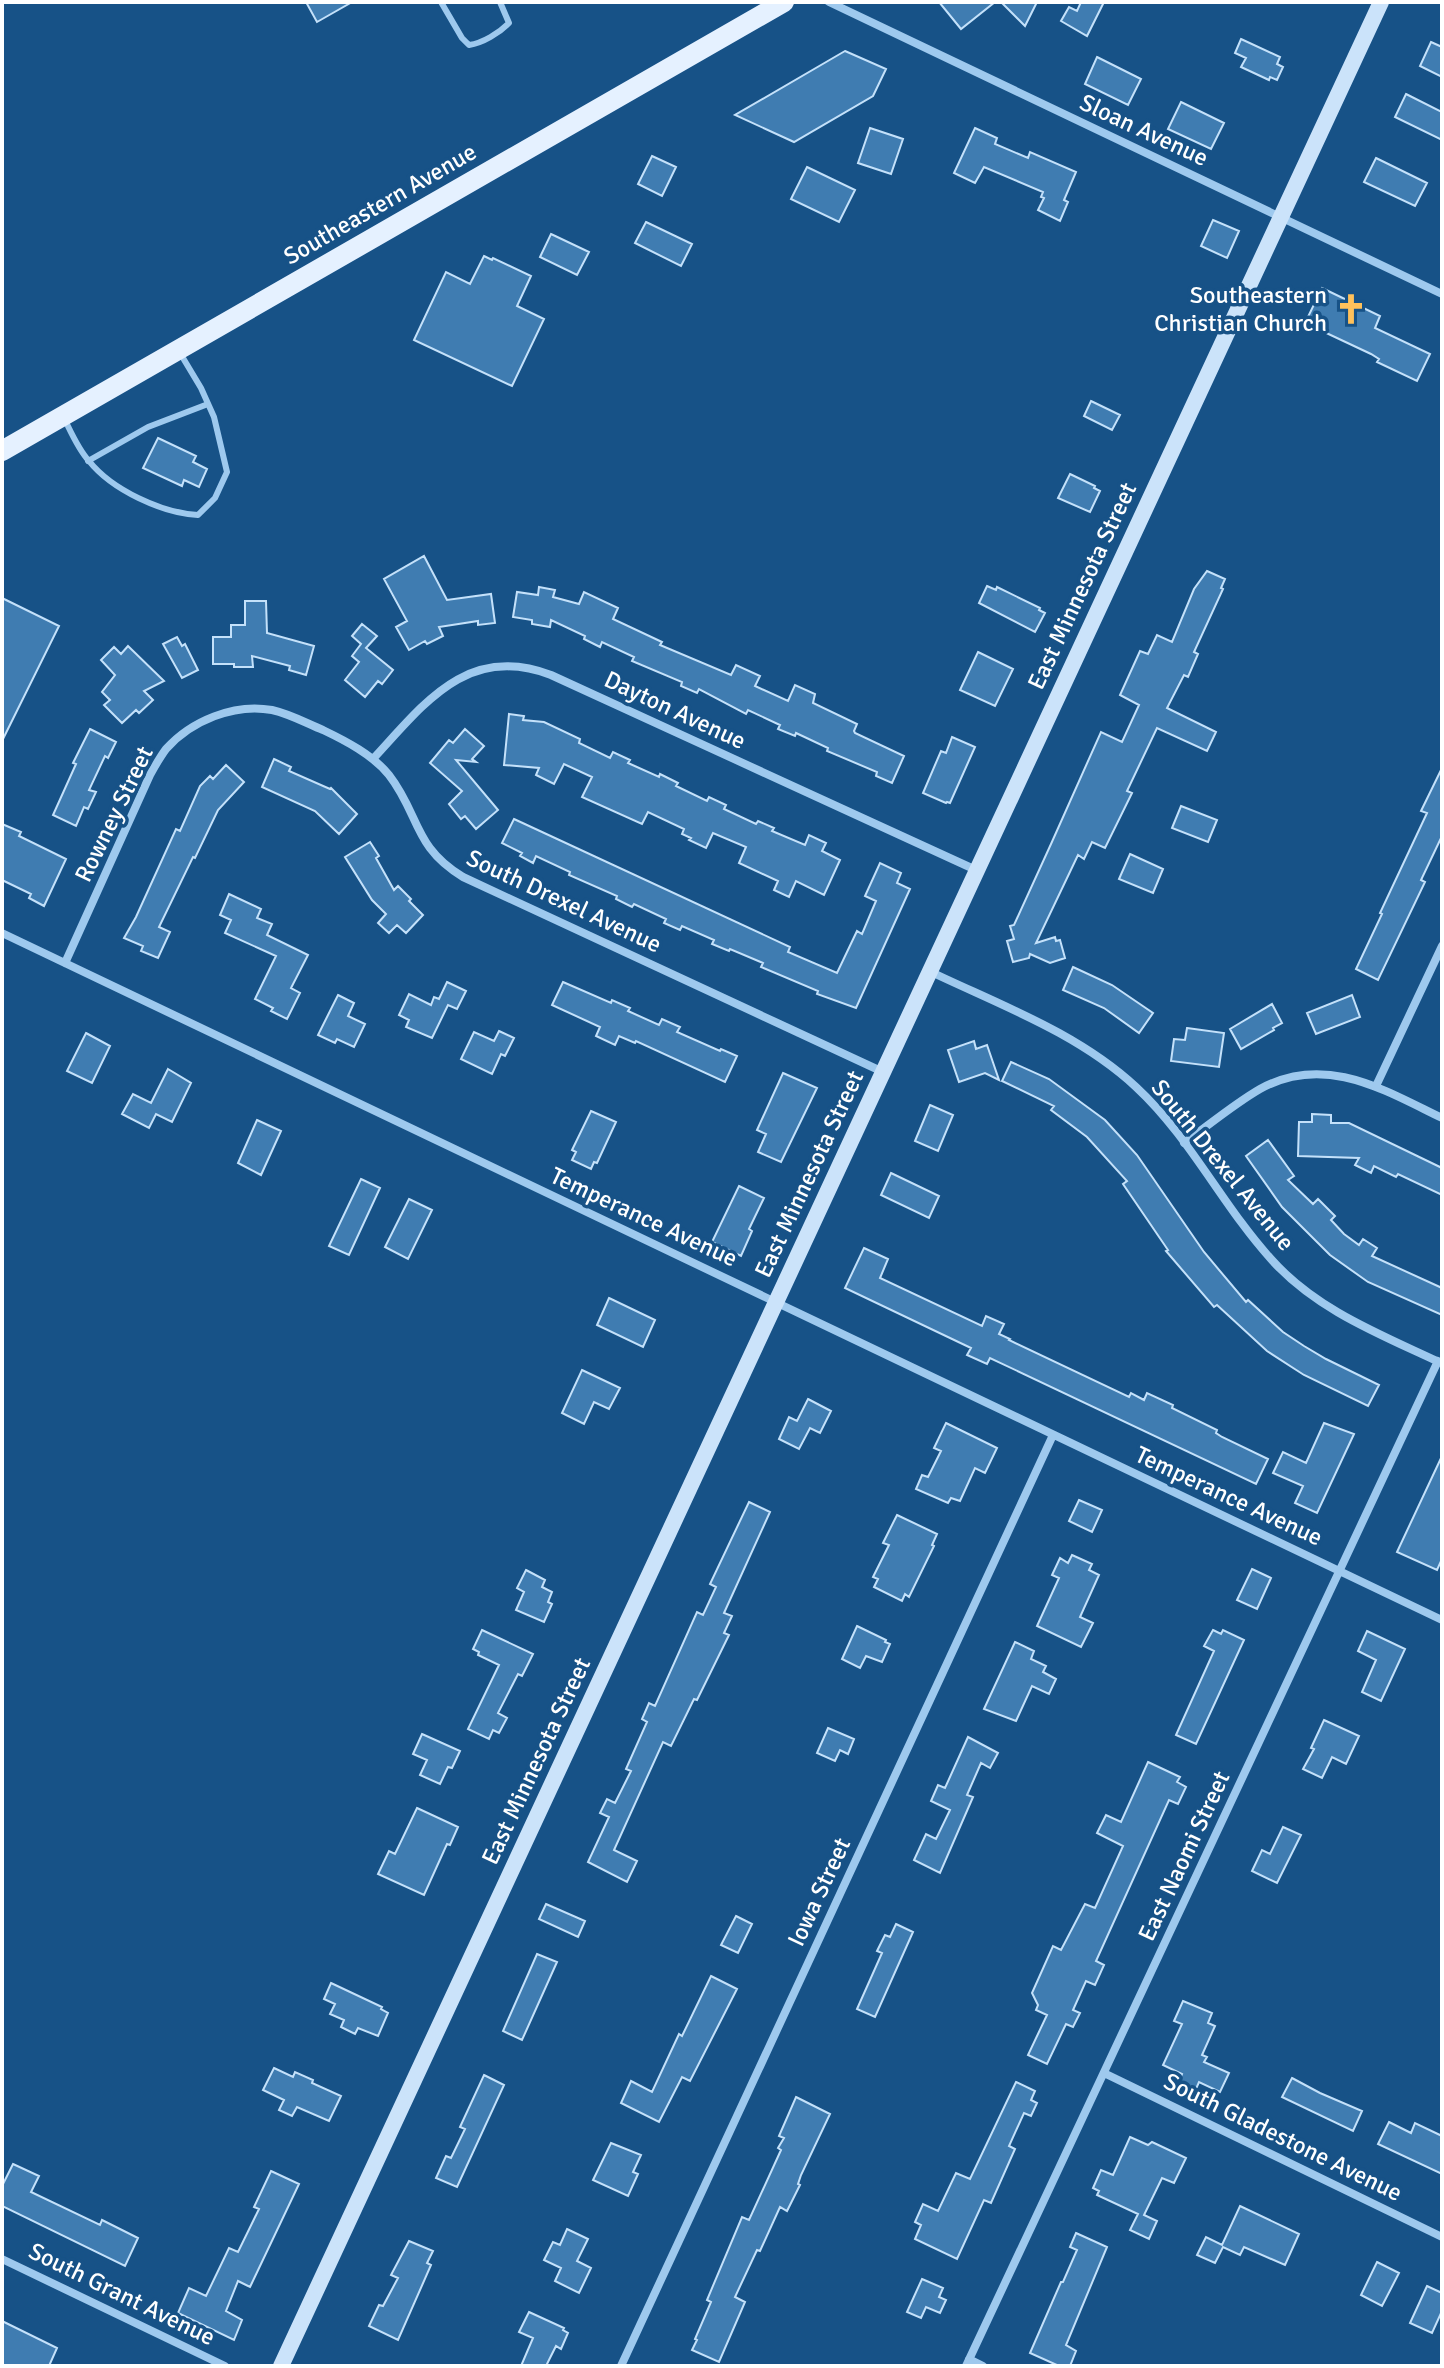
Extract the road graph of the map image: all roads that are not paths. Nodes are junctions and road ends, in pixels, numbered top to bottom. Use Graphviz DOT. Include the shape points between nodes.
graph roads {
  1 [pos="441,2"];
  2 [pos="500,2"];
  3 [pos="784,2"];
  4 [pos="829,2"];
  5 [pos="1381,2"];
  6 [pos="1281,218"];
  7 [pos="1442,294"];
  8 [pos="178,350"];
  9 [pos="208,404"];
  10 [pos="63,416"];
  11 [pos="2,451"];
  12 [pos="88,461"];
  13 [pos="230,712"];
  14 [pos="373,759"];
  15 [pos="976,870"];
  16 [pos="2,933"];
  17 [pos="1442,946"];
  18 [pos="65,963"];
  19 [pos="929,971"];
  20 [pos="883,1072"];
  21 [pos="1376,1086"];
  22 [pos="1442,1118"];
  23 [pos="1184,1143"];
  24 [pos="776,1303"];
  25 [pos="1440,1362"];
  26 [pos="1053,1435"];
  27 [pos="1338,1570"];
  28 [pos="1442,1620"];
  29 [pos="1106,2074"];
  30 [pos="1442,2237"];
  31 [pos="2,2259"];
  32 [pos="968,2363"];
  33 [pos="225,2366"];
  34 [pos="281,2366"];
  35 [pos="621,2366"];
  36 [pos="983,2366"];
  1 -- 2 [label="lane" via="469,45 509,23"];
  3 -- 8 [label="main road, Southeastern Avenue"];
  4 -- 6 [label="street, Sloan Avenue"];
  5 -- 6 [label="street, East Minnesota Street"];
  6 -- 7 [label="street, Sloan Avenue"];
  6 -- 15 [label="street, East Minnesota Street"];
  8 -- 9 [label="lane"];
  8 -- 10 [label="main road, Southeastern Avenue"];
  9 -- 12 [label="lane" via="148,427"];
  9 -- 12 [label="lane" via="227,472 215,498 198,515 177,514 142,499"];
  10 -- 11 [label="main road, Southeastern Avenue"];
  10 -- 12 [label="lane"];
  13 -- 14 [label="street, South Drexel Avenue" via="286,714"];
  13 -- 18 [label="street, Rowney Street" via="194,726 159,758"];
  14 -- 15 [label="street, Dayton Avenue" via="451,681 495,666 533,669"];
  14 -- 20 [label="street, South Drexel Avenue" via="398,788 425,844 455,873"];
  15 -- 19 [label="street, East Minnesota Street"];
  16 -- 18 [label="street, Temperance Avenue"];
  17 -- 21 [label="street"];
  18 -- 24 [label="street, Temperance Avenue"];
  19 -- 20 [label="street, East Minnesota Street"];
  19 -- 23 [label="street, South Drexel Avenue" via="1093,1053 1155,1106"];
  20 -- 24 [label="street, East Minnesota Street"];
  21 -- 22 [label="street"];
  21 -- 23 [label="street" via="1331,1075 1277,1082"];
  23 -- 25 [label="street, South Drexel Avenue" via="1242,1226 1291,1279 1350,1320"];
  24 -- 26 [label="street, Temperance Avenue"];
  24 -- 34 [label="street, East Minnesota Street"];
  25 -- 27 [label="street, East Naomi Street"];
  26 -- 27 [label="street, Temperance Avenue"];
  26 -- 35 [label="street, Iowa Street"];
  27 -- 28 [label="street, Temperance Avenue"];
  27 -- 29 [label="street, East Naomi Street"];
  29 -- 30 [label="street, South Gladestone Avenue"];
  29 -- 32 [label="street, East Naomi Street"];
  31 -- 33 [label="street, South Grant Avenue"];
  32 -- 36 [label="street"];
}
